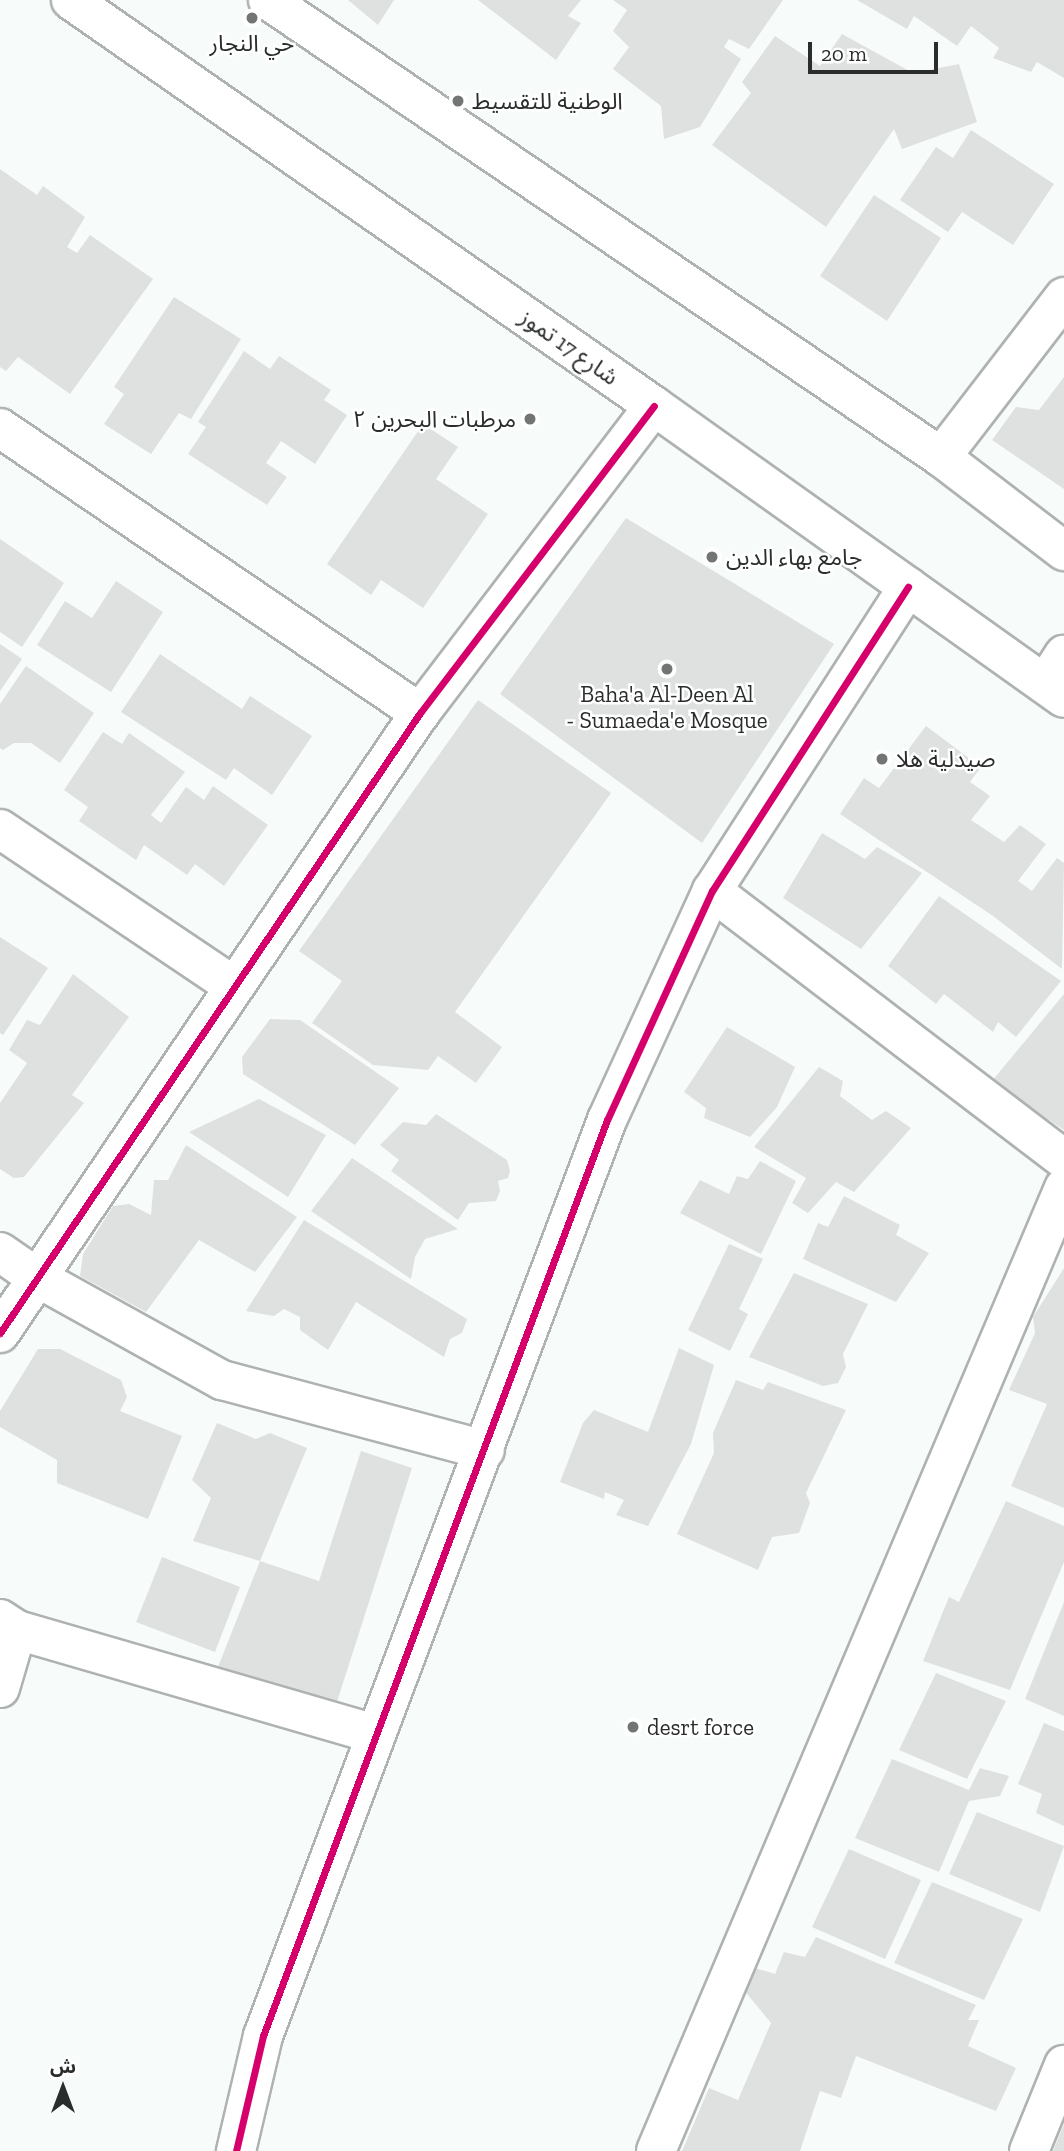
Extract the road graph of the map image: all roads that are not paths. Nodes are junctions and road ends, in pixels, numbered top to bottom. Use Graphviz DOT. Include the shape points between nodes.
graph roads {
  1 [pos="71,0"];
  2 [pos="268,0"];
  3 [pos="1064,297"];
  4 [pos="653,406"];
  5 [pos="0,428"];
  6 [pos="941,457"];
  7 [pos="1064,551"];
  8 [pos="908,587"];
  9 [pos="1058,679"];
  10 [pos="420,713"];
  11 [pos="0,829"];
  12 [pos="712,891"];
  13 [pos="234,986"];
  14 [pos="1064,1159"];
  15 [pos="1064,1188"];
  16 [pos="0,1252"];
  17 [pos="36,1277"];
  18 [pos="0,1334"];
  19 [pos="485,1450"];
  20 [pos="8,1625"];
  21 [pos="0,1688"];
  22 [pos="374,1734"];
  23 [pos="1064,2065"];
  24 [pos="236,2151"];
  25 [pos="656,2151"];
  26 [pos="1028,2151"];
  1 -- 4 [label="street, شارع 17 تموز"];
  2 -- 6 [label="street"];
  3 -- 6 [label="street"];
  4 -- 8 [label="street, شارع 17 تموز"];
  4 -- 10 [label="street"];
  5 -- 10 [label="street"];
  6 -- 7 [label="street"];
  8 -- 9 [label="street, شارع 17 تموز"];
  8 -- 12 [label="street"];
  10 -- 13 [label="street"];
  11 -- 13 [label="street"];
  12 -- 14 [label="street"];
  12 -- 19 [label="street" via="607,1120"];
  13 -- 17 [label="street"];
  15 -- 25 [label="street"];
  16 -- 17 [label="street"];
  17 -- 18 [label="street"];
  17 -- 19 [label="street" via="222,1380"];
  19 -- 22 [label="street"];
  20 -- 21 [label="street"];
  20 -- 22 [label="street"];
  22 -- 24 [label="street" via="263,2036"];
  23 -- 26 [label="street"];
}
